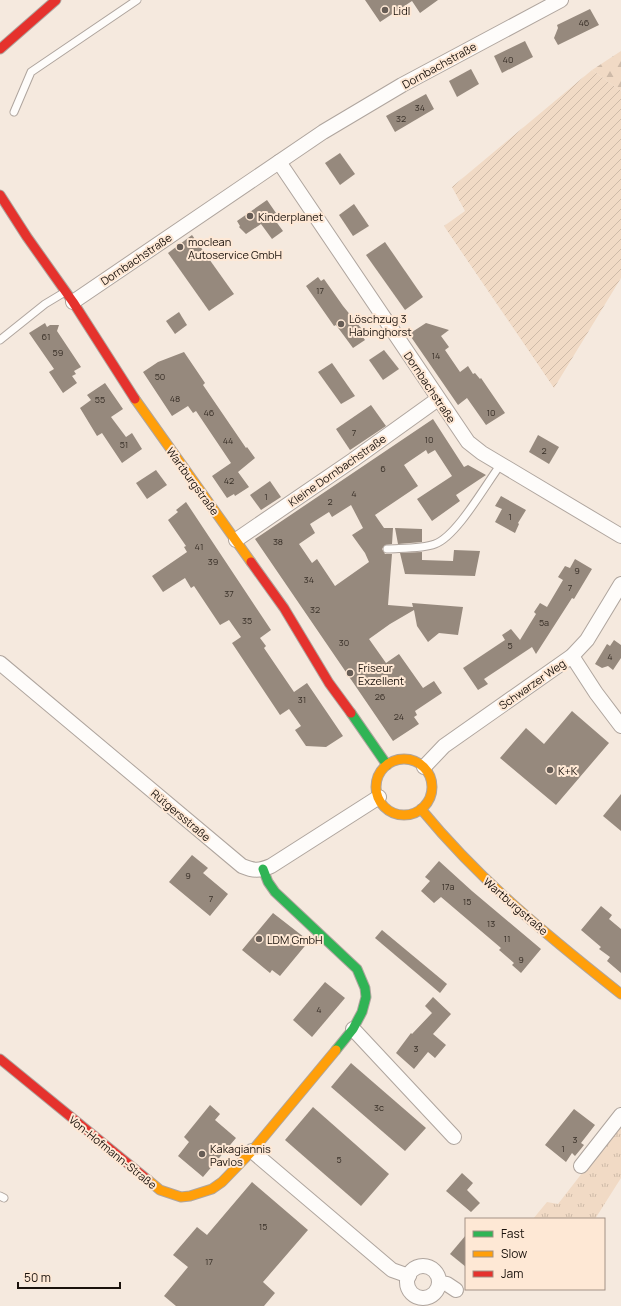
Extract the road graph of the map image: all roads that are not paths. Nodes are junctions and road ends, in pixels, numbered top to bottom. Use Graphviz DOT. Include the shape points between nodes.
graph roads {
  1 [pos="56,0"];
  2 [pos="137,0"];
  3 [pos="561,0"];
  4 [pos="0,48"];
  5 [pos="14,112"];
  6 [pos="279,162"];
  7 [pos="0,195"];
  8 [pos="69,297"];
  9 [pos="0,340"];
  10 [pos="438,399"];
  11 [pos="501,464"];
  12 [pos="621,536"];
  13 [pos="236,540"];
  14 [pos="386,549"];
  15 [pos="621,584"];
  16 [pos="572,656"];
  17 [pos="0,663"];
  18 [pos="621,726"];
  19 [pos="387,765"];
  20 [pos="424,767"];
  21 [pos="378,798"];
  22 [pos="421,809"];
  23 [pos="263,869"];
  24 [pos="621,994"];
  25 [pos="353,1029"];
  26 [pos="0,1058"];
  27 [pos="621,1115"];
  28 [pos="454,1137"];
  29 [pos="252,1151"];
  30 [pos="581,1166"];
  31 [pos="409,1276"];
  32 [pos="439,1283"];
  33 [pos="456,1290"];
  1 -- 4 [label="main road"];
  2 -- 5 [label="lane" via="31,72"];
  3 -- 6 [label="street, Dornbachstraße" via="402,85 323,132"];
  6 -- 8 [label="street, Dornbachstraße"];
  6 -- 10 [label="street, Dornbachstraße"];
  7 -- 8 [label="main road, Wartburgstraße"];
  8 -- 9 [label="lane" via="45,304"];
  8 -- 13 [label="main road, Wartburgstraße" via="145,414"];
  10 -- 11 [label="street, Dornbachstraße" via="468,442"];
  10 -- 13 [label="street, Kleine Dornbachstraße"];
  11 -- 12 [label="street, Dornbachstraße"];
  11 -- 14 [label="lane" via="443,541 433,545"];
  13 -- 19 [label="main road, Wartburgstraße" via="284,608 329,683"];
  15 -- 16 [label="street, Schwarzer Weg" via="587,640"];
  16 -- 18 [label="street"];
  16 -- 20 [label="street, Schwarzer Weg" via="444,746"];
  17 -- 23 [label="street, Rütgersstraße" via="242,866 252,870"];
  19 -- 20 [label="main road" via="397,760 408,759"];
  19 -- 21 [label="main road" via="377,780"];
  20 -- 22 [label="main road" via="431,779 432,792"];
  21 -- 22 [label="main road" via="397,814 407,815"];
  21 -- 23 [label="street"];
  22 -- 24 [label="main road, Wartburgstraße" via="482,877"];
  23 -- 25 [label="main road, Von-Hofmann-Straße" via="275,892 357,969 366,997"];
  25 -- 28 [label="street"];
  25 -- 29 [label="main road, Von-Hofmann-Straße"];
  26 -- 29 [label="main road, Von-Hofmann-Straße" via="152,1184 170,1194 190,1196 212,1189"];
  27 -- 30 [label="street"];
  29 -- 31 [label="street" via="392,1270"];
  31 -- 32 [label="street" via="416,1268 426,1267 436,1272"];
  31 -- 32 [label="street" via="407,1281 410,1290 422,1298 427,1298 435,1292"];
  32 -- 33 [label="street" via="447,1284"];
}
